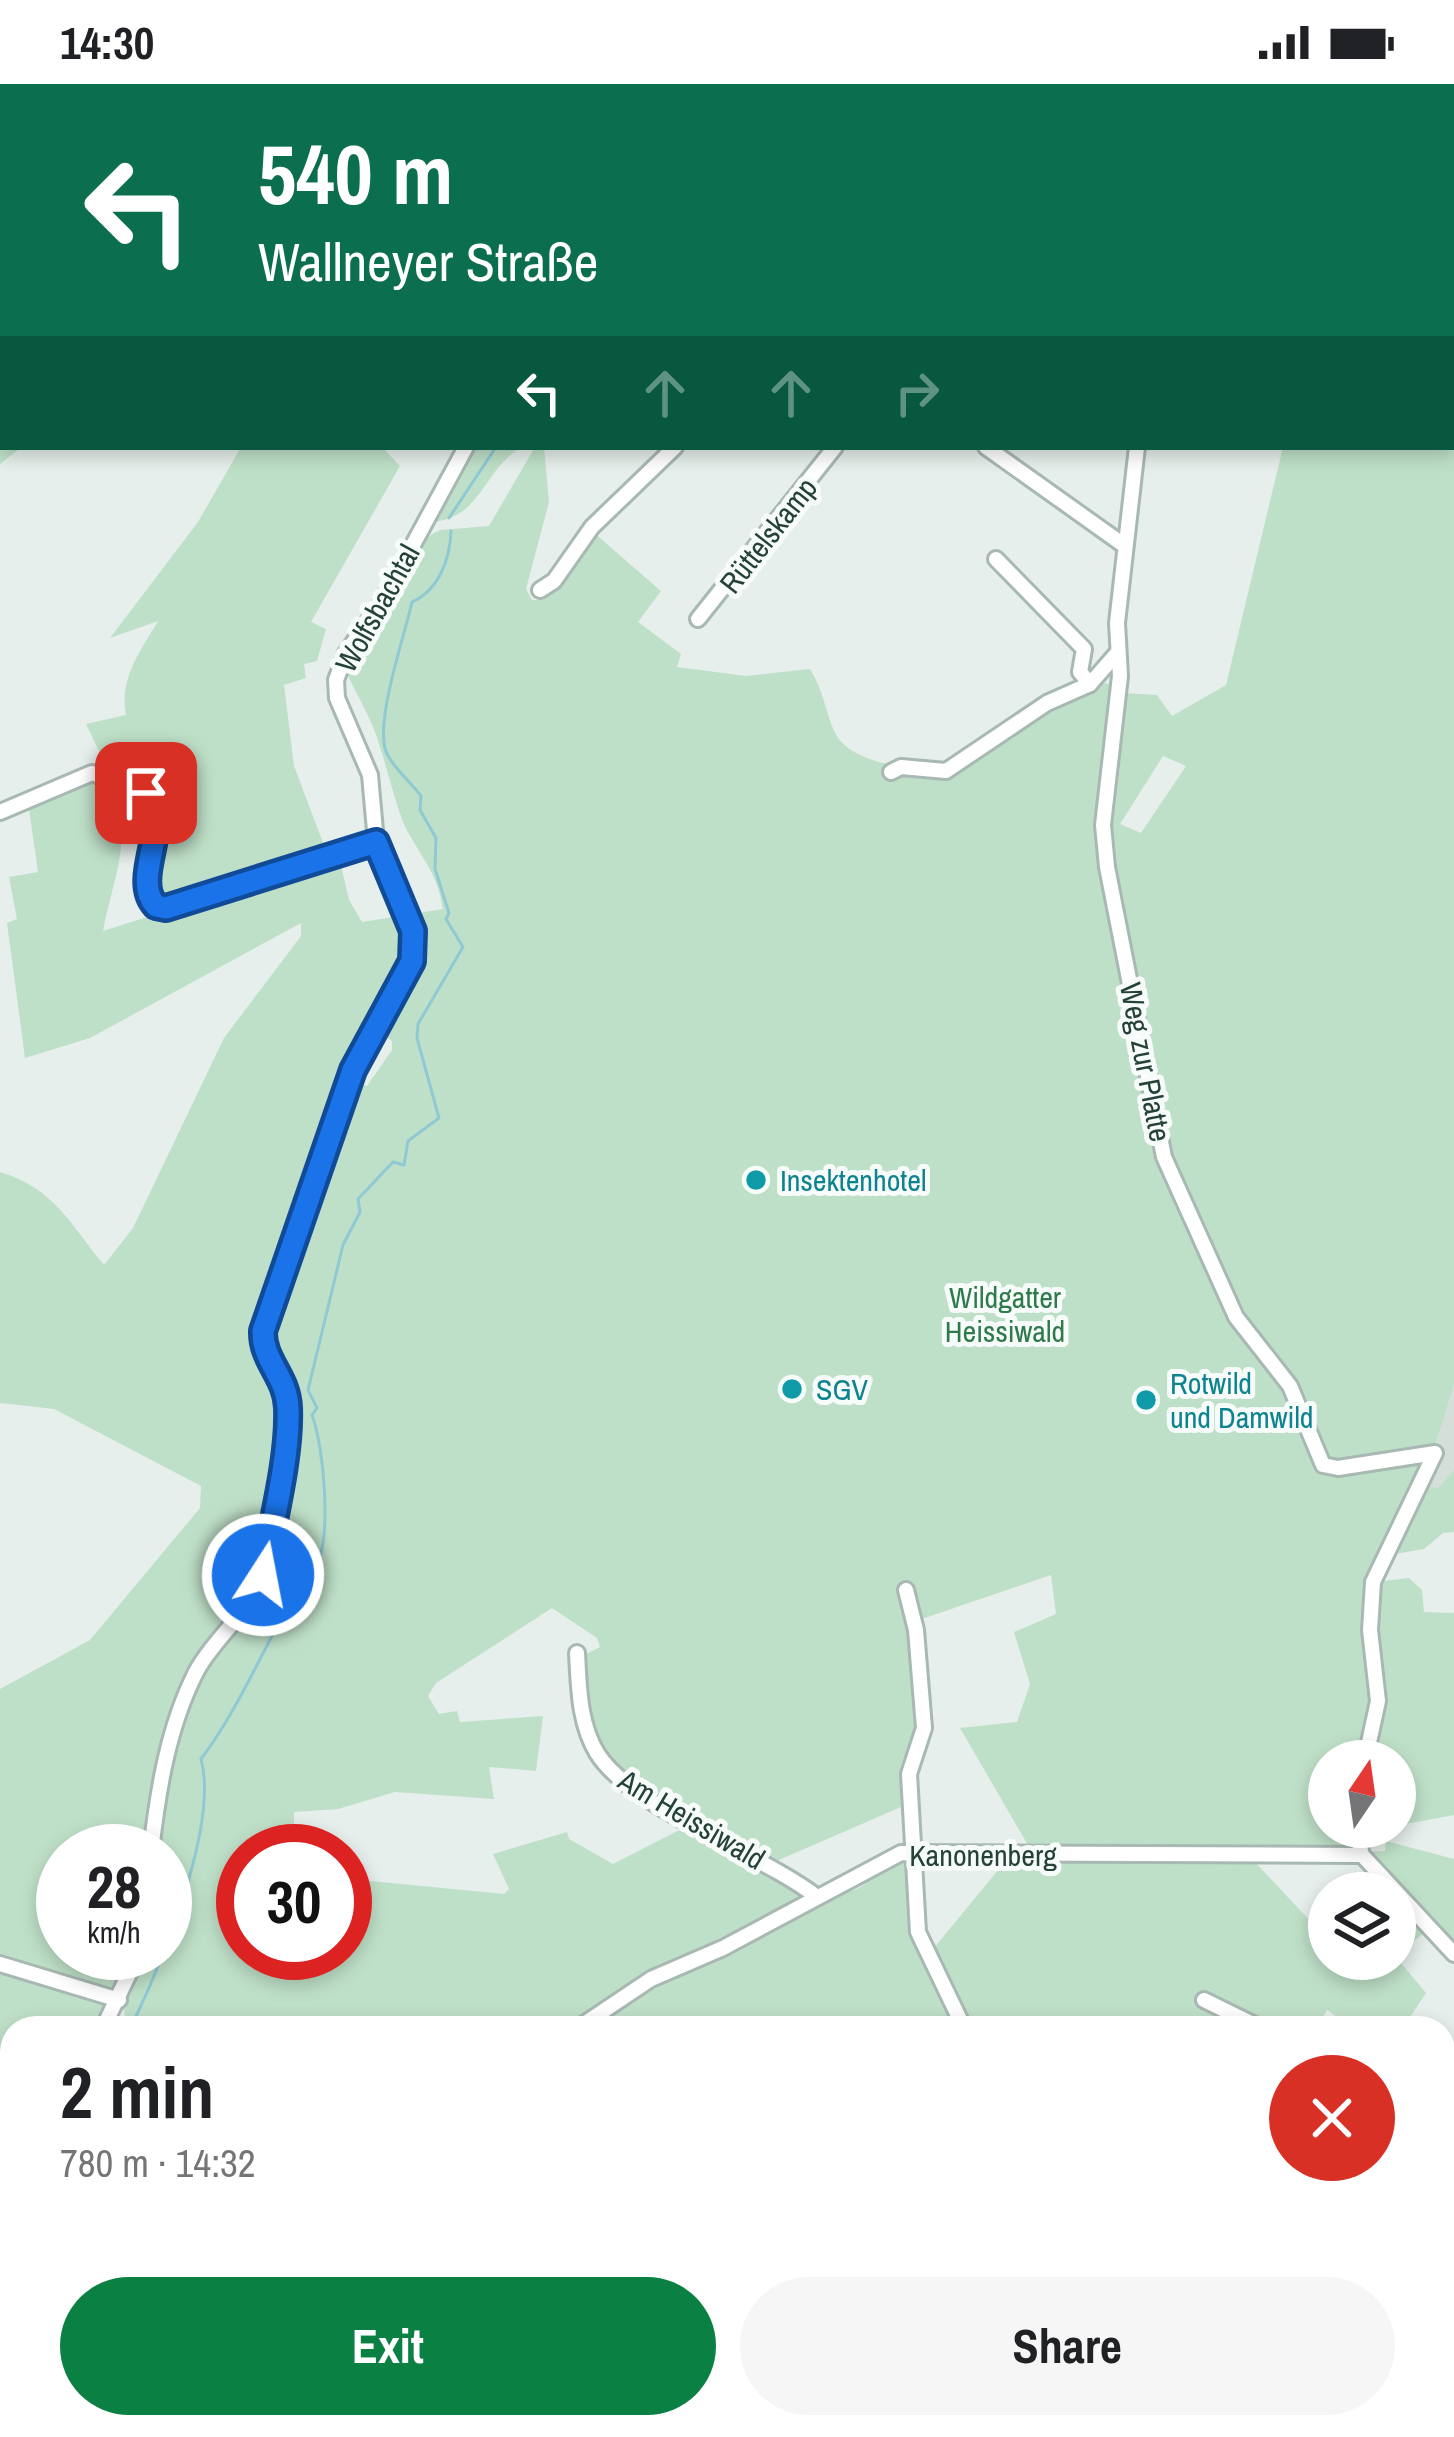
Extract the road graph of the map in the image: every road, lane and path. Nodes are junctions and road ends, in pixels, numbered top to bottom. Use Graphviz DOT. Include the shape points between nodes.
graph roads {
  1 [pos="464,450"];
  2 [pos="672,450"];
  3 [pos="833,450"];
  4 [pos="990,450"];
  5 [pos="1137,450"];
  6 [pos="1125,546"];
  7 [pos="996,559"];
  8 [pos="540,590"];
  9 [pos="698,619"];
  10 [pos="1118,652"];
  11 [pos="1090,684"];
  12 [pos="891,772"];
  13 [pos="0,812"];
  14 [pos="376,842"];
  15 [pos="906,1590"];
  16 [pos="577,1653"];
  17 [pos="1370,1740"];
  18 [pos="154,1824"];
  19 [pos="1308,1843"];
  20 [pos="1362,1848"];
  21 [pos="913,1853"];
  22 [pos="818,1897"];
  23 [pos="1454,1954"];
  24 [pos="0,1964"];
  25 [pos="128,1980"];
  26 [pos="119,2000"];
  27 [pos="1204,2000"];
  28 [pos="110,2016"];
  29 [pos="596,2016"];
  30 [pos="958,2016"];
  31 [pos="1237,2016"];
  1 -- 14 [label="street, Wolfsbachtal" via="336,680 370,775"];
  2 -- 8 [label="street" via="592,526"];
  3 -- 9 [label="street, Rüttelskamp"];
  4 -- 6 [label="street"];
  5 -- 6 [label="street, Weg zur Platte"];
  6 -- 10 [label="street, Weg zur Platte"];
  7 -- 11 [label="street" via="1084,649 1080,672"];
  10 -- 11 [label="street"];
  10 -- 17 [label="street, Weg zur Platte" via="1105,850 1164,1157 1236,1317 1290,1385 1323,1466 1435,1453 1379,1564 1369,1616 1378,1701"];
  11 -- 12 [label="street" via="946,771"];
  13 -- 14 [label="street" via="92,773 149,795 156,809 148,898 162,908"];
  14 -- 18 [label="street, Wolfsbachtal" via="413,931 412,961 353,1070 263,1331 288,1414 263,1575 196,1672 160,1779"];
  15 -- 21 [label="street" via="924,1728 909,1774"];
  16 -- 22 [label="street, Am Heissiwald" via="590,1740 616,1775"];
  19 -- 21 [label="street, Kanonenberg"];
  20 -- 23 [label="street"];
  21 -- 22 [label="street, Kanonenberg" via="891,1856"];
  21 -- 30 [label="street" via="918,1932"];
  22 -- 29 [label="street, Kanonenberg" via="651,1978"];
  24 -- 26 [label="street"];
  25 -- 26 [label="street"];
  26 -- 28 [label="street"];
  27 -- 31 [label="street"];
}
